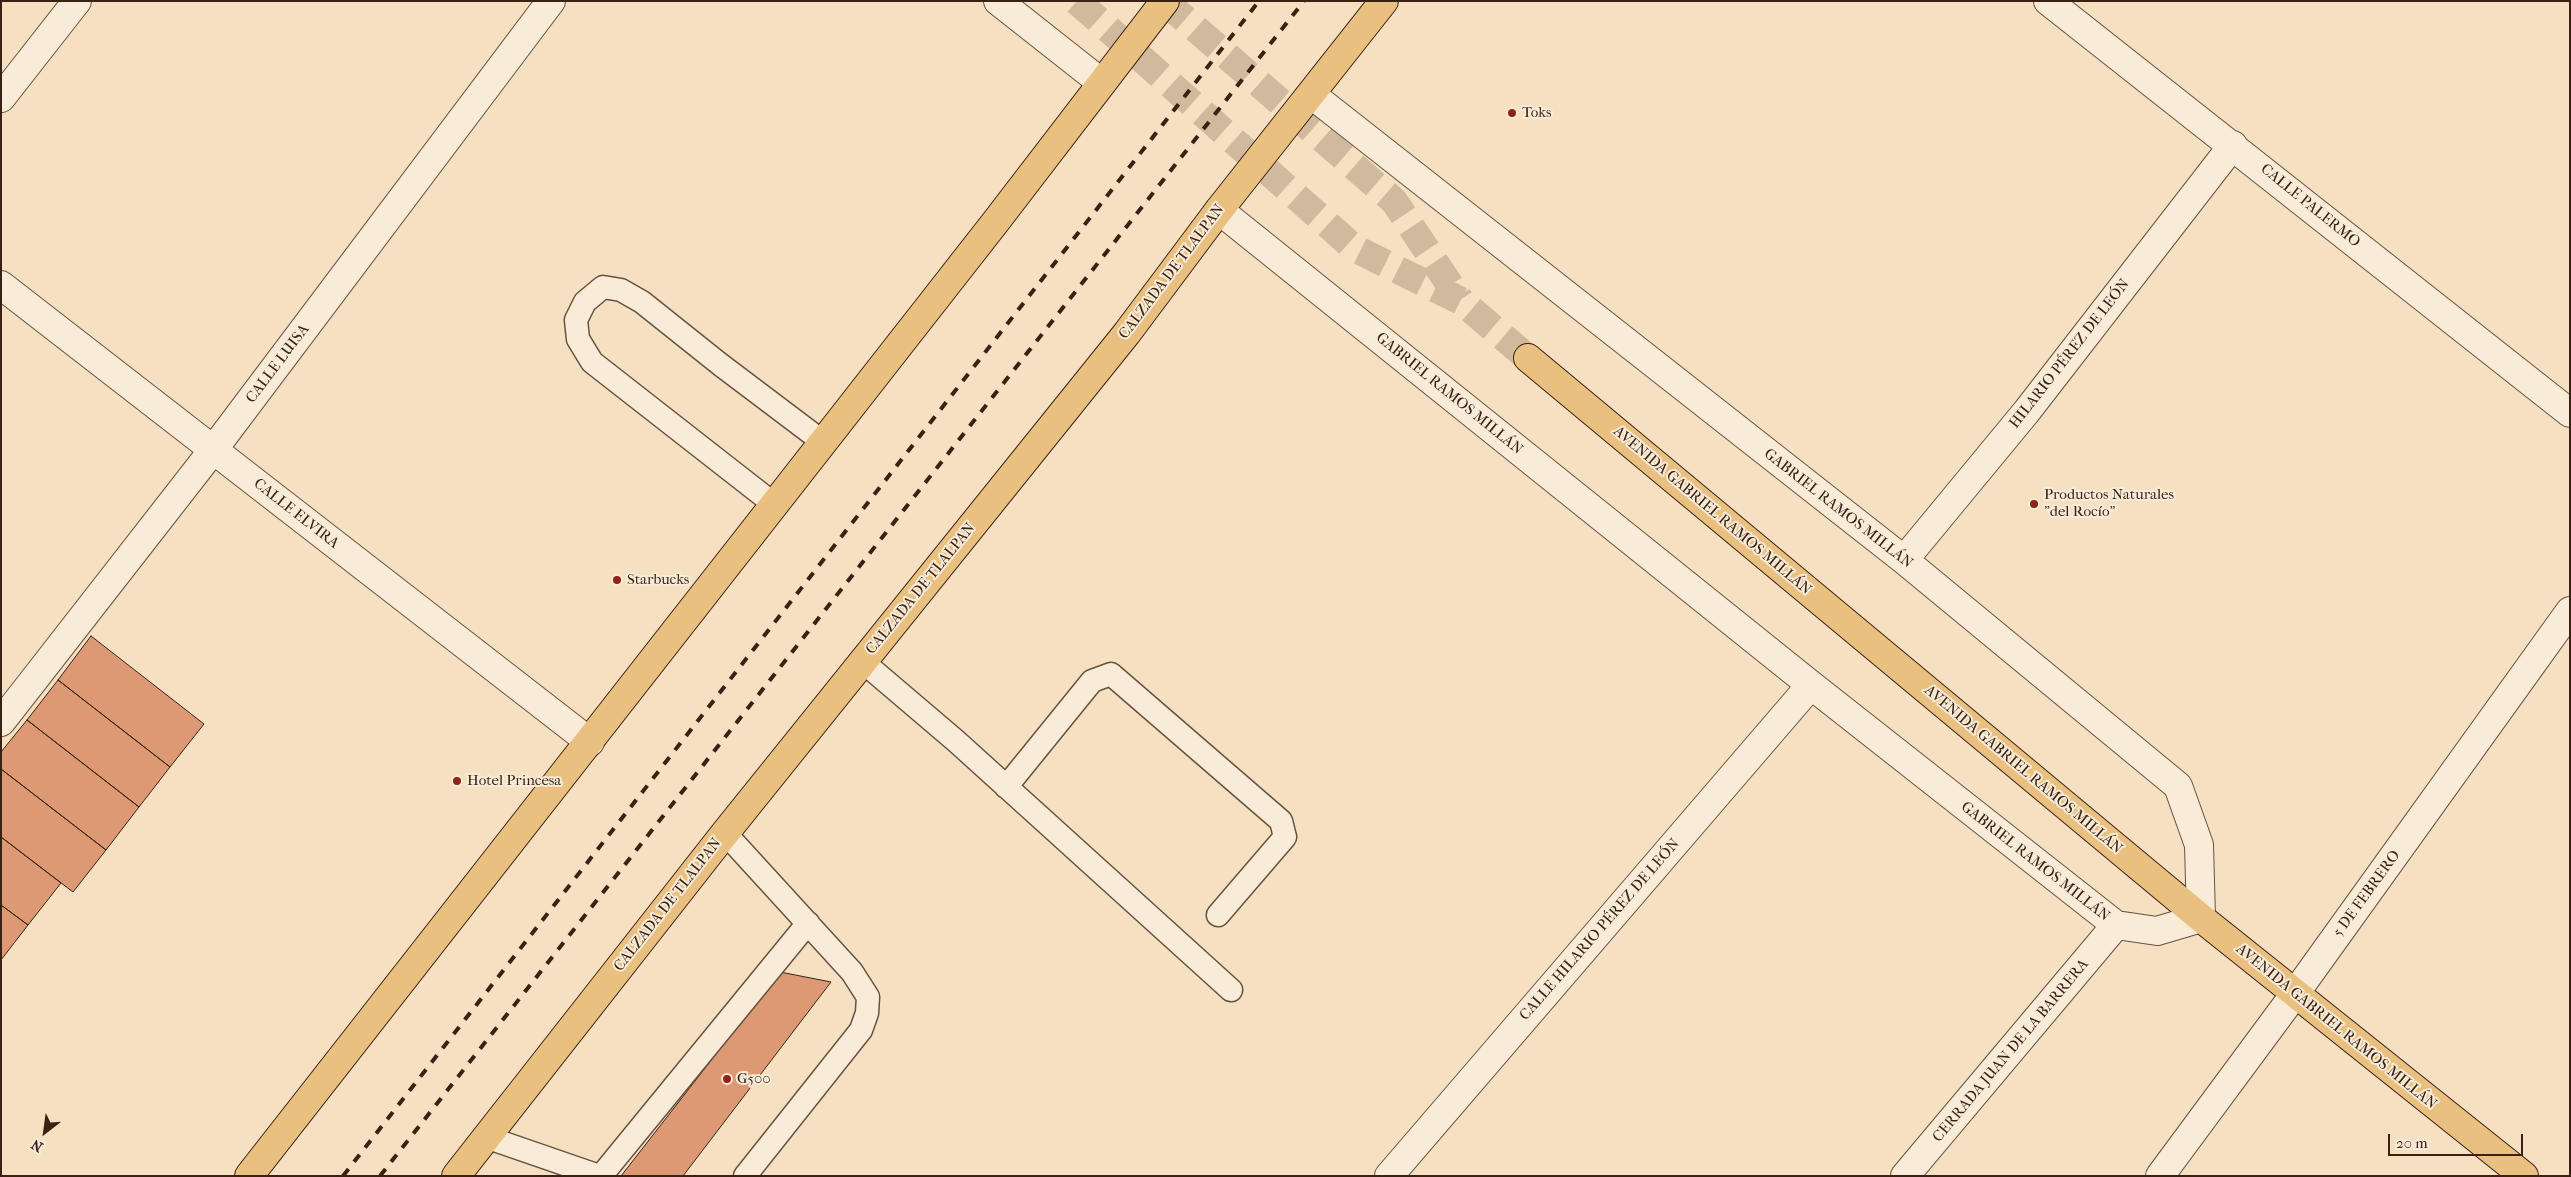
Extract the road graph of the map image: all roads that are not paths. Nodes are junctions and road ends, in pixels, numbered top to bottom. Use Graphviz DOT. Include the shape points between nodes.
graph roads {
  1 [pos="77,1"];
  2 [pos="550,1"];
  3 [pos="998,1"];
  4 [pos="1165,1"];
  5 [pos="1384,1"];
  6 [pos="2048,1"];
  7 [pos="1102,83"];
  8 [pos="1312,95"];
  9 [pos="1,98"];
  10 [pos="2233,145"];
  11 [pos="1219,210"];
  12 [pos="1,285"];
  13 [pos="1528,358"];
  14 [pos="2570,413"];
  15 [pos="823,442"];
  16 [pos="214,450"];
  17 [pos="774,505"];
  18 [pos="1904,560"];
  19 [pos="2570,611"];
  20 [pos="862,661"];
  21 [pos="1812,685"];
  22 [pos="1,722"];
  23 [pos="590,742"];
  24 [pos="1006,787"];
  25 [pos="725,832"];
  26 [pos="1218,915"];
  27 [pos="2201,918"];
  28 [pos="808,923"];
  29 [pos="2116,926"];
  30 [pos="1231,990"];
  31 [pos="2294,995"];
  32 [pos="486,1137"];
  33 [pos="249,1176"];
  34 [pos="456,1176"];
  35 [pos="600,1176"];
  36 [pos="745,1176"];
  37 [pos="1389,1176"];
  38 [pos="1905,1176"];
  39 [pos="2160,1176"];
  40 [pos="2524,1176"];
  1 -- 9 [label="street"];
  2 -- 16 [label="street, CALLE LUISA"];
  3 -- 7 [label="street"];
  4 -- 7 [label="main road"];
  5 -- 8 [label="main road, CALZADA DE TLALPAN"];
  6 -- 10 [label="street, CALLE PALERMO"];
  7 -- 15 [label="main road"];
  8 -- 11 [label="main road, CALZADA DE TLALPAN"];
  8 -- 18 [label="street, GABRIEL RAMOS MILLÁN"];
  10 -- 14 [label="street, CALLE PALERMO"];
  10 -- 18 [label="street, HILARIO PÉREZ DE LEÓN" via="2027,412"];
  11 -- 20 [label="main road, CALZADA DE TLALPAN" via="1127,333"];
  11 -- 21 [label="street, GABRIEL RAMOS MILLÁN"];
  12 -- 16 [label="street, CALLE ELVIRA"];
  13 -- 27 [label="main road, AVENIDA GABRIEL RAMOS MILLÁN"];
  15 -- 17 [label="main road"];
  15 -- 17 [label="lane" via="635,298 621,290 602,288 585,302 576,320 578,339 592,362"];
  16 -- 22 [label="street, CALLE LUISA"];
  16 -- 23 [label="street, CALLE ELVIRA"];
  17 -- 23 [label="main road"];
  18 -- 27 [label="street, GABRIEL RAMOS MILLÁN" via="2178,786 2199,845"];
  19 -- 31 [label="street, 5 DE FEBRERO"];
  20 -- 24 [label="lane"];
  20 -- 25 [label="main road, CALZADA DE TLALPAN"];
  21 -- 29 [label="street, GABRIEL RAMOS MILLÁN"];
  21 -- 37 [label="street, CALLE HILARIO PÉREZ DE LEÓN"];
  23 -- 33 [label="main road"];
  24 -- 26 [label="lane" via="1092,681 1111,674 1281,821 1285,837"];
  24 -- 30 [label="lane"];
  25 -- 28 [label="lane"];
  25 -- 32 [label="main road, CALZADA DE TLALPAN"];
  27 -- 29 [label="street, GABRIEL RAMOS MILLÁN" via="2157,931"];
  27 -- 31 [label="main road, AVENIDA GABRIEL RAMOS MILLÁN"];
  28 -- 35 [label="lane"];
  28 -- 36 [label="lane" via="852,972 868,997 867,1013 861,1030"];
  29 -- 38 [label="street, CERRADA JUAN DE LA BARRERA"];
  31 -- 39 [label="street, 5 DE FEBRERO"];
  31 -- 40 [label="main road, AVENIDA GABRIEL RAMOS MILLÁN"];
  32 -- 34 [label="main road, CALZADA DE TLALPAN"];
  32 -- 35 [label="lane"];
}
